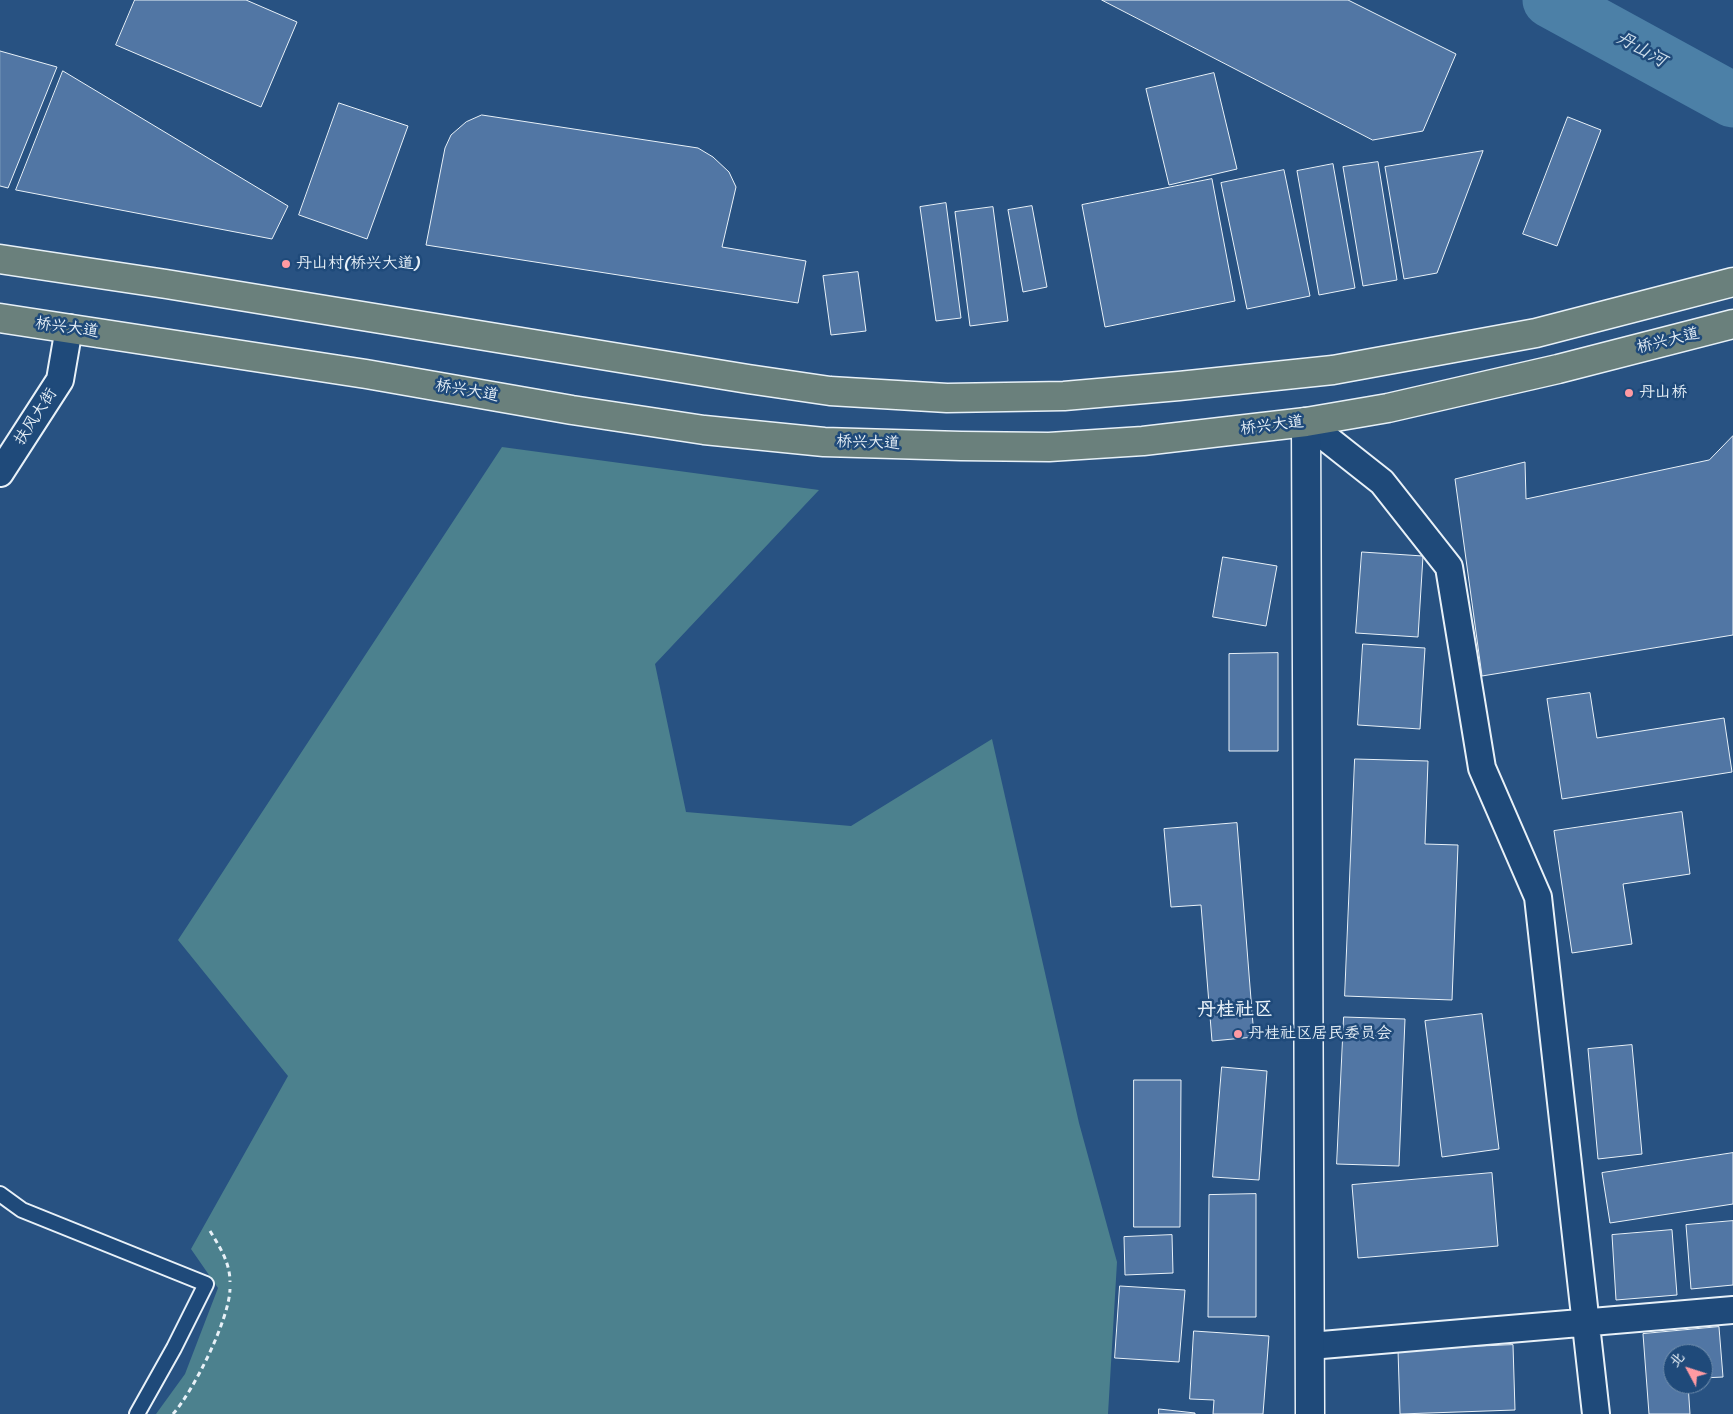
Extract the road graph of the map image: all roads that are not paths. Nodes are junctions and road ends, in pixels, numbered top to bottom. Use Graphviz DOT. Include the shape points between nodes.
graph roads {
  1 [pos="0,259"];
  2 [pos="1733,282"];
  3 [pos="0,318"];
  4 [pos="69,328"];
  5 [pos="1730,328"];
  6 [pos="1306,422"];
  7 [pos="0,473"];
  8 [pos="0,1194"];
  9 [pos="1733,1310"];
  10 [pos="1586,1323"];
  11 [pos="1310,1346"];
  12 [pos="137,1414"];
  13 [pos="1310,1414"];
  14 [pos="1596,1414"];
  1 -- 2 [label="main road" via="748,379 830,391 947,398 1064,396 1333,370 1536,333"];
  3 -- 4 [label="main road, 桥兴大道"];
  4 -- 6 [label="main road, 桥兴大道" via="704,430 824,442 1049,447"];
  4 -- 7 [label="street, 扶风大街" via="60,380"];
  5 -- 6 [label="main road, 桥兴大道" via="1388,408"];
  6 -- 10 [label="street" via="1382,482 1450,567 1482,768 1538,897"];
  6 -- 11 [label="street"];
  8 -- 12 [label="lane" via="22,1210 206,1284"];
  9 -- 10 [label="street"];
  10 -- 11 [label="street"];
  10 -- 14 [label="street"];
  11 -- 13 [label="street"];
}
